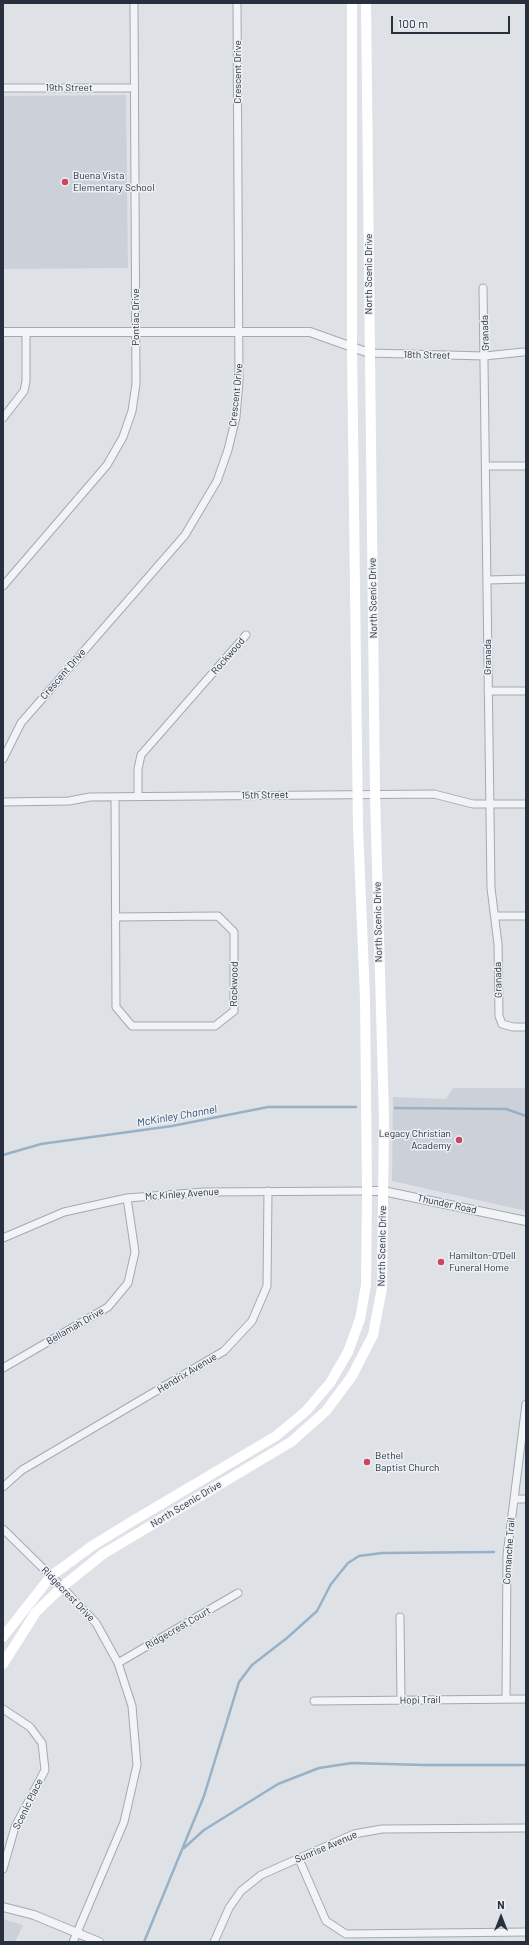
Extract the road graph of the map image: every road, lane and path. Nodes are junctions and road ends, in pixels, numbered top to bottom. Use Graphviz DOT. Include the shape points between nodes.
graph roads {
  1 [pos="134,3"];
  2 [pos="237,3"];
  3 [pos="352,3"];
  4 [pos="366,3"];
  5 [pos="3,88"];
  6 [pos="134,88"];
  7 [pos="484,288"];
  8 [pos="136,331"];
  9 [pos="239,331"];
  10 [pos="3,332"];
  11 [pos="26,332"];
  12 [pos="352,348"];
  13 [pos="523,352"];
  14 [pos="369,353"];
  15 [pos="485,356"];
  16 [pos="3,418"];
  17 [pos="486,466"];
  18 [pos="526,466"];
  19 [pos="526,579"];
  20 [pos="488,580"];
  21 [pos="3,586"];
  22 [pos="246,635"];
  23 [pos="488,691"];
  24 [pos="526,691"];
  25 [pos="3,759"];
  26 [pos="358,794"];
  27 [pos="375,794"];
  28 [pos="115,796"];
  29 [pos="138,796"];
  30 [pos="3,802"];
  31 [pos="489,804"];
  32 [pos="526,804"];
  33 [pos="495,916"];
  34 [pos="526,916"];
  35 [pos="116,917"];
  36 [pos="365,998"];
  37 [pos="380,998"];
  38 [pos="526,1027"];
  39 [pos="268,1191"];
  40 [pos="367,1191"];
  41 [pos="382,1191"];
  42 [pos="127,1198"];
  43 [pos="526,1221"];
  44 [pos="3,1238"];
  45 [pos="3,1368"];
  46 [pos="526,1404"];
  47 [pos="232,1462"];
  48 [pos="240,1473"];
  49 [pos="3,1487"];
  50 [pos="514,1499"];
  51 [pos="526,1499"];
  52 [pos="3,1529"];
  53 [pos="51,1576"];
  54 [pos="62,1587"];
  55 [pos="238,1593"];
  56 [pos="400,1617"];
  57 [pos="3,1637"];
  58 [pos="118,1663"];
  59 [pos="3,1664"];
  60 [pos="506,1699"];
  61 [pos="526,1699"];
  62 [pos="402,1700"];
  63 [pos="314,1701"];
  64 [pos="3,1708"];
  65 [pos="526,1828"];
  66 [pos="299,1859"];
  67 [pos="3,1869"];
  68 [pos="3,1906"];
  69 [pos="77,1932"];
  70 [pos="526,1932"];
  71 [pos="73,1942"];
  72 [pos="99,1942"];
  73 [pos="214,1942"];
  1 -- 6 [label="street, Pontiac Drive"];
  2 -- 9 [label="street, Crescent Drive"];
  3 -- 12 [label="main road, North Scenic Drive"];
  4 -- 14 [label="main road, North Scenic Drive"];
  5 -- 6 [label="street, 19th Street"];
  6 -- 8 [label="street, Pontiac Drive"];
  7 -- 15 [label="street, Granada"];
  8 -- 9 [label="street"];
  8 -- 11 [label="street"];
  8 -- 21 [label="street, Pontiac Drive" via="136,384 132,412 123,437 107,465"];
  9 -- 12 [label="street" via="310,332"];
  9 -- 25 [label="street, Crescent Drive" via="236,417 217,481 206,501 185,535 21,723"];
  10 -- 11 [label="street"];
  11 -- 16 [label="street" via="24,391"];
  12 -- 14 [label="street"];
  12 -- 26 [label="main road, North Scenic Drive"];
  13 -- 15 [label="street, 18th Street"];
  14 -- 15 [label="street, 18th Street"];
  14 -- 27 [label="main road, North Scenic Drive"];
  15 -- 17 [label="street, Granada"];
  17 -- 18 [label="street"];
  17 -- 20 [label="street, Granada"];
  19 -- 20 [label="street"];
  20 -- 23 [label="street, Granada"];
  22 -- 29 [label="street, Rockwood" via="141,755"];
  23 -- 24 [label="street"];
  23 -- 31 [label="street, Granada"];
  26 -- 27 [label="street, 15th Street"];
  26 -- 29 [label="street, 15th Street"];
  26 -- 36 [label="main road, North Scenic Drive"];
  27 -- 31 [label="street, 15th Street" via="434,794 473,804"];
  27 -- 37 [label="main road, North Scenic Drive"];
  28 -- 29 [label="street, 15th Street"];
  28 -- 30 [label="street, 15th Street" via="51,802"];
  28 -- 35 [label="street, Rockwood"];
  31 -- 32 [label="street, 15th Street"];
  31 -- 33 [label="street, Granada" via="491,888"];
  33 -- 34 [label="street"];
  33 -- 38 [label="street, Granada" via="499,1016 502,1024"];
  35 -- 35 [label="street, Rockwood" via="116,1007 132,1026 215,1026 234,1011 234,932 218,916"];
  36 -- 37 [label="street"];
  36 -- 40 [label="main road, North Scenic Drive"];
  37 -- 41 [label="main road, North Scenic Drive" via="384,1117"];
  39 -- 40 [label="street, Mc Kinley Avenue"];
  39 -- 42 [label="street, Mc Kinley Avenue" via="204,1192"];
  39 -- 49 [label="street, Hendrix Avenue" via="267,1286 252,1322 224,1351 22,1470"];
  40 -- 41 [label="street, Thunder Road"];
  40 -- 47 [label="main road, North Scenic Drive" via="366,1285 360,1319 348,1352 330,1383 306,1411 276,1436"];
  41 -- 43 [label="street, Thunder Road"];
  41 -- 48 [label="main road, North Scenic Drive" via="382,1288 373,1335 355,1369 326,1411 291,1442"];
  42 -- 44 [label="street, Mc Kinley Avenue" via="64,1212"];
  42 -- 45 [label="street, Bellamah Drive" via="135,1252 128,1284 108,1307"];
  46 -- 50 [label="street, Comanche Trail"];
  47 -- 48 [label="street"];
  47 -- 53 [label="main road, North Scenic Drive" via="92,1546"];
  48 -- 54 [label="main road, North Scenic Drive" via="103,1554"];
  50 -- 51 [label="street"];
  50 -- 60 [label="street, Comanche Trail" via="507,1555"];
  52 -- 53 [label="street, Ridgecrest Drive"];
  53 -- 54 [label="street, Ridgecrest Drive"];
  53 -- 57 [label="main road, North Scenic Drive"];
  54 -- 58 [label="street, Ridgecrest Drive" via="96,1623"];
  54 -- 59 [label="main road, North Scenic Drive" via="36,1612"];
  55 -- 58 [label="street, Ridgecrest Court"];
  56 -- 62 [label="street"];
  58 -- 69 [label="street, Ridgecrest Drive" via="132,1706 137,1765 124,1822"];
  60 -- 61 [label="street, Hopi Trail"];
  60 -- 62 [label="street, Hopi Trail"];
  62 -- 63 [label="street, Hopi Trail"];
  64 -- 67 [label="street, Scenic Place" via="30,1727 42,1744 45,1770 15,1827"];
  65 -- 66 [label="street, Sunrise Avenue" via="382,1829 354,1834"];
  66 -- 70 [label="street" via="326,1921 346,1934"];
  66 -- 73 [label="street, Sunrise Avenue" via="261,1875 240,1891 229,1908"];
  68 -- 69 [label="street"];
  69 -- 71 [label="street, Ridgecrest Drive"];
  69 -- 72 [label="street"];
}
